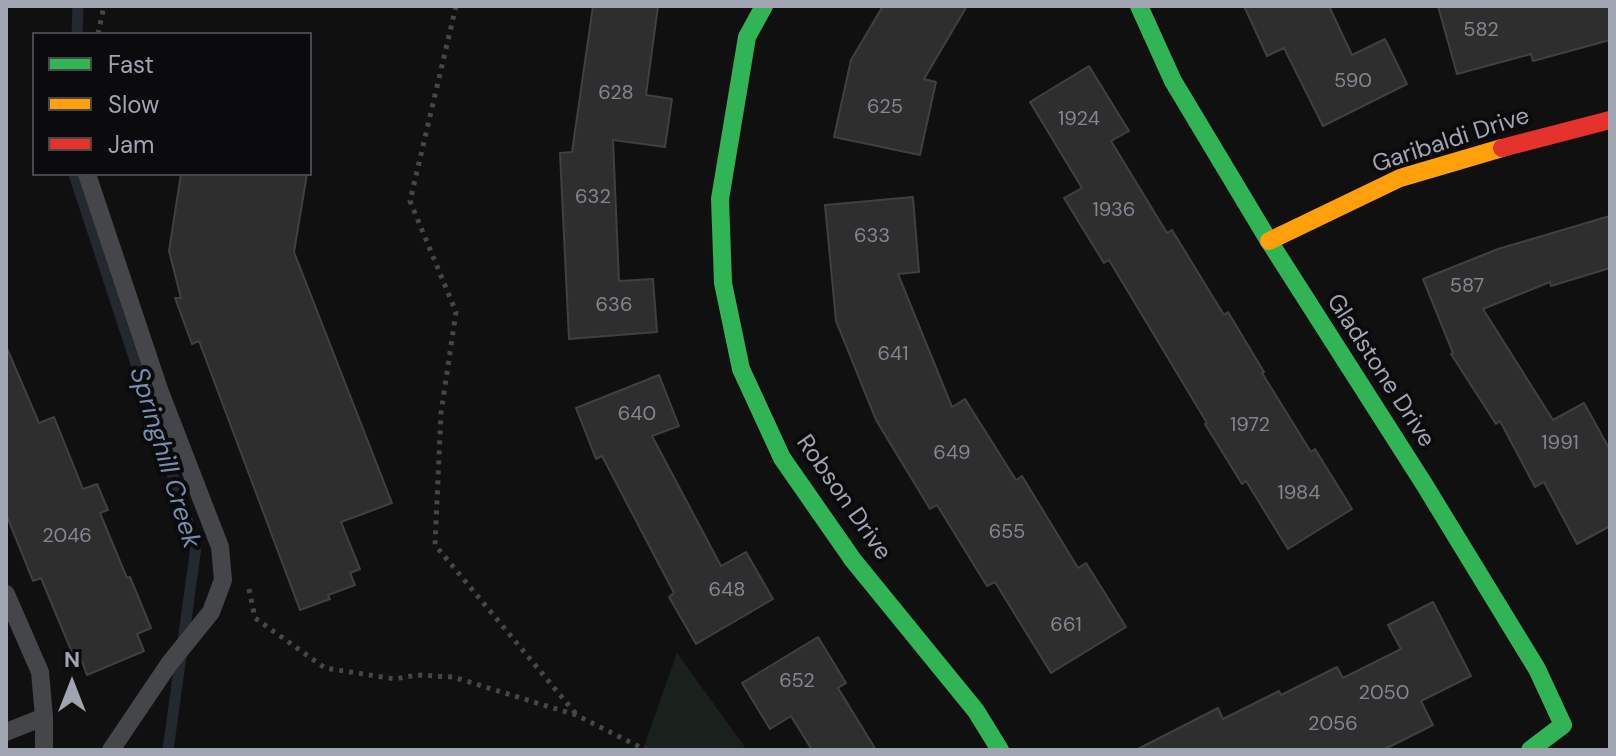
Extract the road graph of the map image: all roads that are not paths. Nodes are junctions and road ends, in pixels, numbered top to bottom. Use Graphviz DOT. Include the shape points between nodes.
graph roads {
  1 [pos="764,6"];
  2 [pos="1139,6"];
  3 [pos="1610,120"];
  4 [pos="88,176"];
  5 [pos="1269,241"];
  6 [pos="6,594"];
  7 [pos="44,717"];
  8 [pos="6,732"];
  9 [pos="44,750"];
  10 [pos="111,750"];
  11 [pos="1000,750"];
  12 [pos="1530,750"];
  1 -- 11 [label="street, Robson Drive" via="747,37 720,199 723,283 741,369 782,458 853,560 976,711"];
  2 -- 5 [label="street, Gladstone Drive" via="1173,81"];
  3 -- 5 [label="street, Garibaldi Drive" via="1400,178"];
  4 -- 10 [label="lane" via="160,392 220,547 223,580 211,612"];
  5 -- 12 [label="street, Gladstone Drive" via="1537,669 1563,725"];
  6 -- 7 [label="lane" via="40,672"];
  7 -- 8 [label="lane"];
  7 -- 9 [label="lane"];
}
